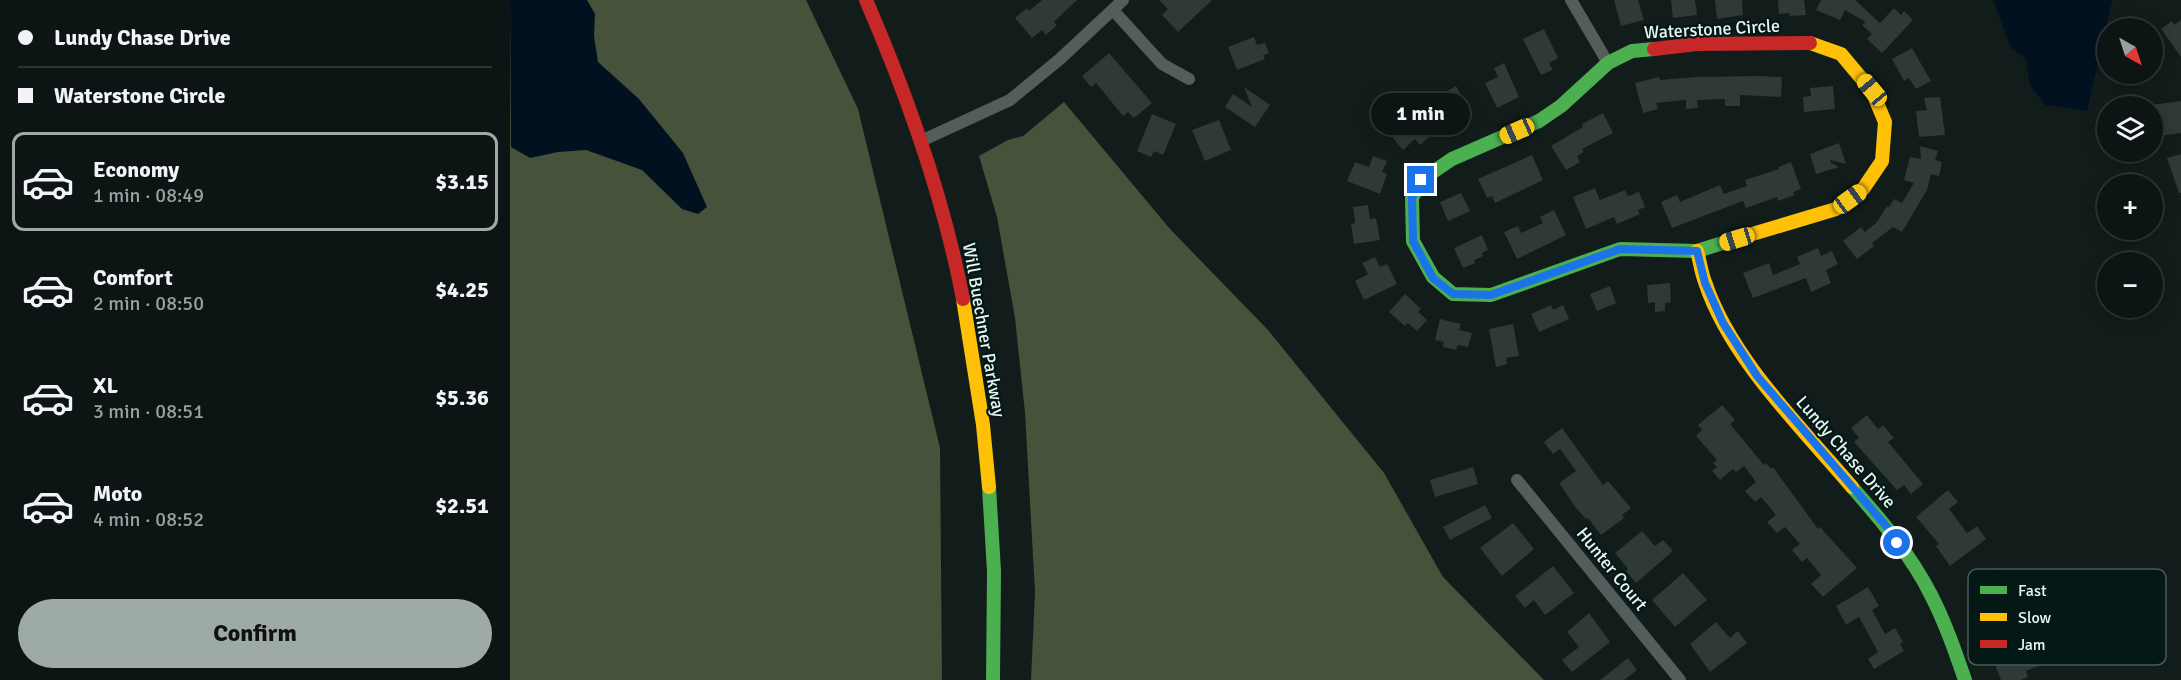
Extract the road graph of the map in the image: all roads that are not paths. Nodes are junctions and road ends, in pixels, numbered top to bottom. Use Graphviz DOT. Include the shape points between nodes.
graph roads {
  1 [pos="866,0"];
  2 [pos="1123,0"];
  3 [pos="1571,0"];
  4 [pos="1113,10"];
  5 [pos="1608,63"];
  6 [pos="1189,79"];
  7 [pos="921,141"];
  8 [pos="1697,251"];
  9 [pos="1517,480"];
  10 [pos="993,680"];
  11 [pos="1680,680"];
  12 [pos="1965,680"];
  1 -- 7 [label="street, Will Buechner Parkway" via="895,65"];
  2 -- 4 [label="street"];
  3 -- 5 [label="street"];
  4 -- 6 [label="street" via="1161,64"];
  4 -- 7 [label="street" via="1010,100"];
  5 -- 8 [label="street, Waterstone Circle" via="1632,51 1686,45 1810,43 1841,54 1872,90 1885,122 1881,161 1863,189 1836,209"];
  5 -- 8 [label="street, Waterstone Circle" via="1539,121 1452,159 1421,180 1412,198 1413,241 1433,278 1453,294 1491,295 1620,249"];
  7 -- 10 [label="street, Will Buechner Parkway" via="958,274 982,416 994,572"];
  8 -- 12 [label="street, Lundy Chase Drive" via="1705,283 1723,323 1757,376 1886,526 1930,594"];
  9 -- 11 [label="street, Hunter Court"];
}
